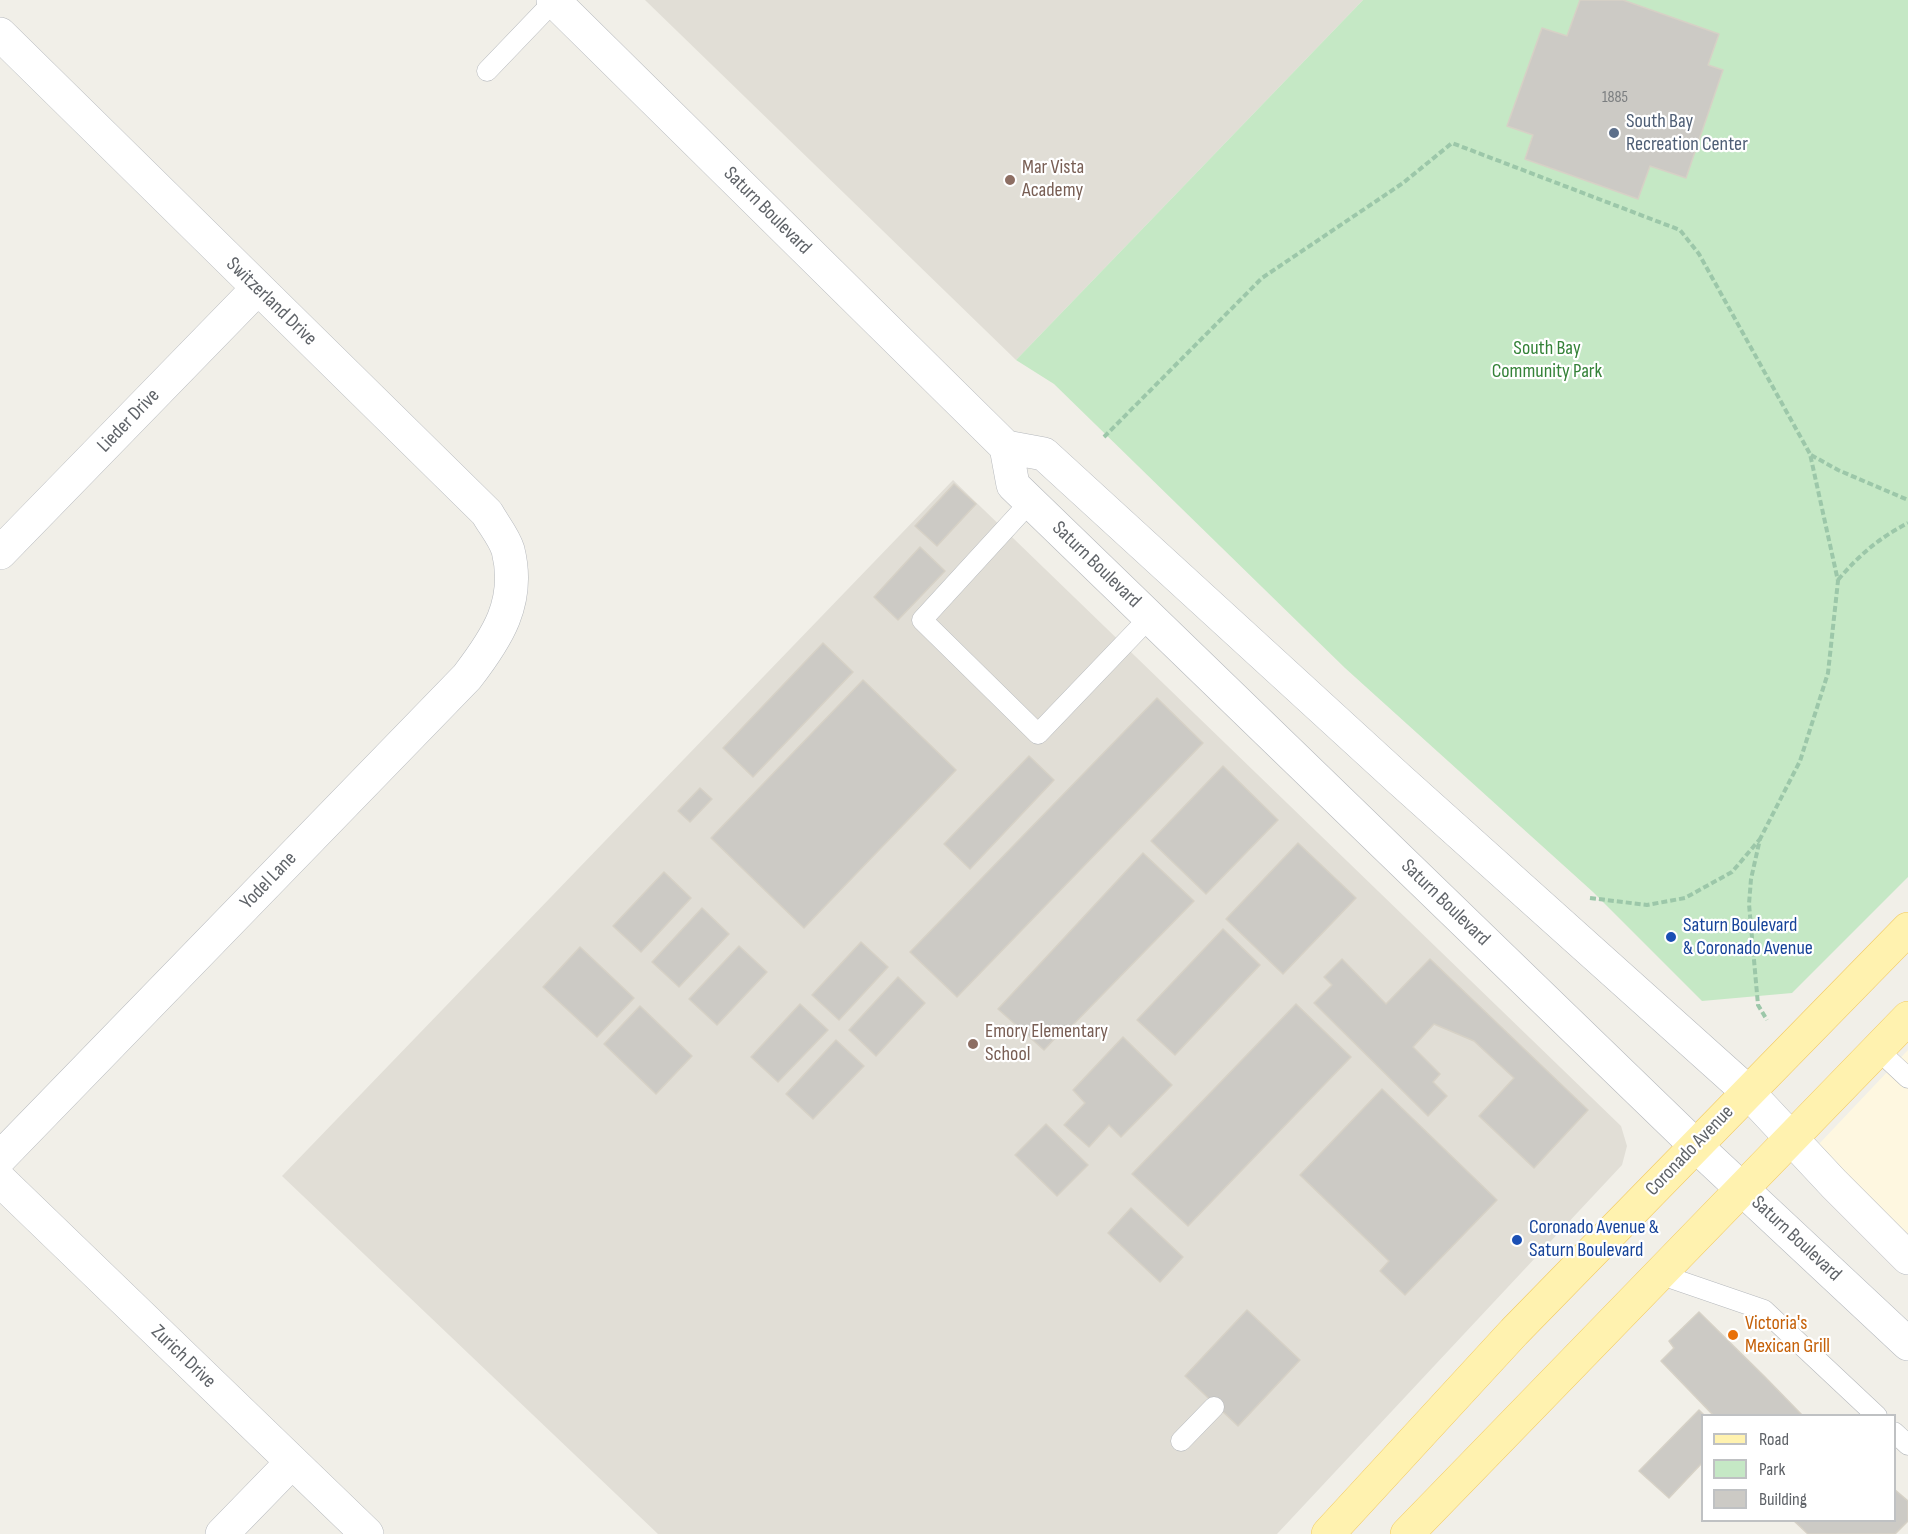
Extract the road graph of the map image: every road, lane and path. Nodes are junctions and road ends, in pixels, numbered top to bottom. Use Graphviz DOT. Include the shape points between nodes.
graph roads {
  1 [pos="553,1"];
  2 [pos="0,34"];
  3 [pos="487,70"];
  4 [pos="257,289"];
  5 [pos="1104,437"];
  6 [pos="1006,447"];
  7 [pos="1810,454"];
  8 [pos="1908,500"];
  9 [pos="1031,501"];
  10 [pos="1908,523"];
  11 [pos="0,553"];
  12 [pos="1838,580"];
  13 [pos="511,587"];
  14 [pos="1150,617"];
  15 [pos="1760,839"];
  16 [pos="1590,898"];
  17 [pos="1908,929"];
  18 [pos="1908,1018"];
  19 [pos="1767,1020"];
  20 [pos="1878,1050"];
  21 [pos="1908,1078"];
  22 [pos="1748,1092"];
  23 [pos="1791,1139"];
  24 [pos="1695,1146"];
  25 [pos="0,1158"];
  26 [pos="0,1180"];
  27 [pos="1741,1189"];
  28 [pos="1908,1257"];
  29 [pos="1659,1274"];
  30 [pos="1908,1344"];
  31 [pos="1214,1407"];
  32 [pos="1875,1414"];
  33 [pos="1896,1434"];
  34 [pos="1181,1440"];
  35 [pos="1908,1444"];
  36 [pos="292,1462"];
  37 [pos="222,1534"];
  38 [pos="367,1534"];
  39 [pos="1328,1534"];
  40 [pos="1407,1534"];
  1 -- 3 [label="lane"];
  1 -- 6 [label="street, Saturn Boulevard"];
  2 -- 4 [label="street, Switzerland Drive"];
  4 -- 11 [label="street, Lieder Drive"];
  4 -- 13 [label="street, Switzerland Drive" via="487,513 507,549"];
  5 -- 7 [label="path" via="1262,278 1403,183 1452,143 1680,230 1699,254"];
  6 -- 9 [label="street, Saturn Boulevard" via="1013,485"];
  6 -- 22 [label="street" via="1044,454"];
  7 -- 8 [label="path"];
  7 -- 12 [label="path"];
  9 -- 14 [label="street, Saturn Boulevard"];
  9 -- 14 [label="lane" via="922,620 1038,734"];
  10 -- 12 [label="path" via="1857,556"];
  12 -- 15 [label="path" via="1828,673 1800,761"];
  13 -- 25 [label="street, Yodel Lane" via="506,618 467,677"];
  14 -- 24 [label="street, Saturn Boulevard"];
  15 -- 16 [label="path" via="1732,872 1685,898 1647,905"];
  15 -- 19 [label="path" via="1749,904 1758,1005"];
  17 -- 22 [label="main road, Coronado Avenue"];
  18 -- 20 [label="main road"];
  20 -- 21 [label="lane"];
  20 -- 23 [label="main road"];
  22 -- 23 [label="street"];
  22 -- 24 [label="main road, Coronado Avenue"];
  23 -- 27 [label="main road"];
  23 -- 28 [label="street"];
  24 -- 27 [label="street, Saturn Boulevard"];
  24 -- 39 [label="main road, Coronado Avenue" via="1514,1332"];
  26 -- 36 [label="street, Zurich Drive"];
  27 -- 29 [label="main road"];
  27 -- 30 [label="street, Saturn Boulevard"];
  29 -- 32 [label="lane" via="1764,1310"];
  29 -- 40 [label="main road"];
  31 -- 34 [label="lane"];
  33 -- 35 [label="lane"];
  36 -- 37 [label="street"];
  36 -- 38 [label="street, Zurich Drive"];
}
